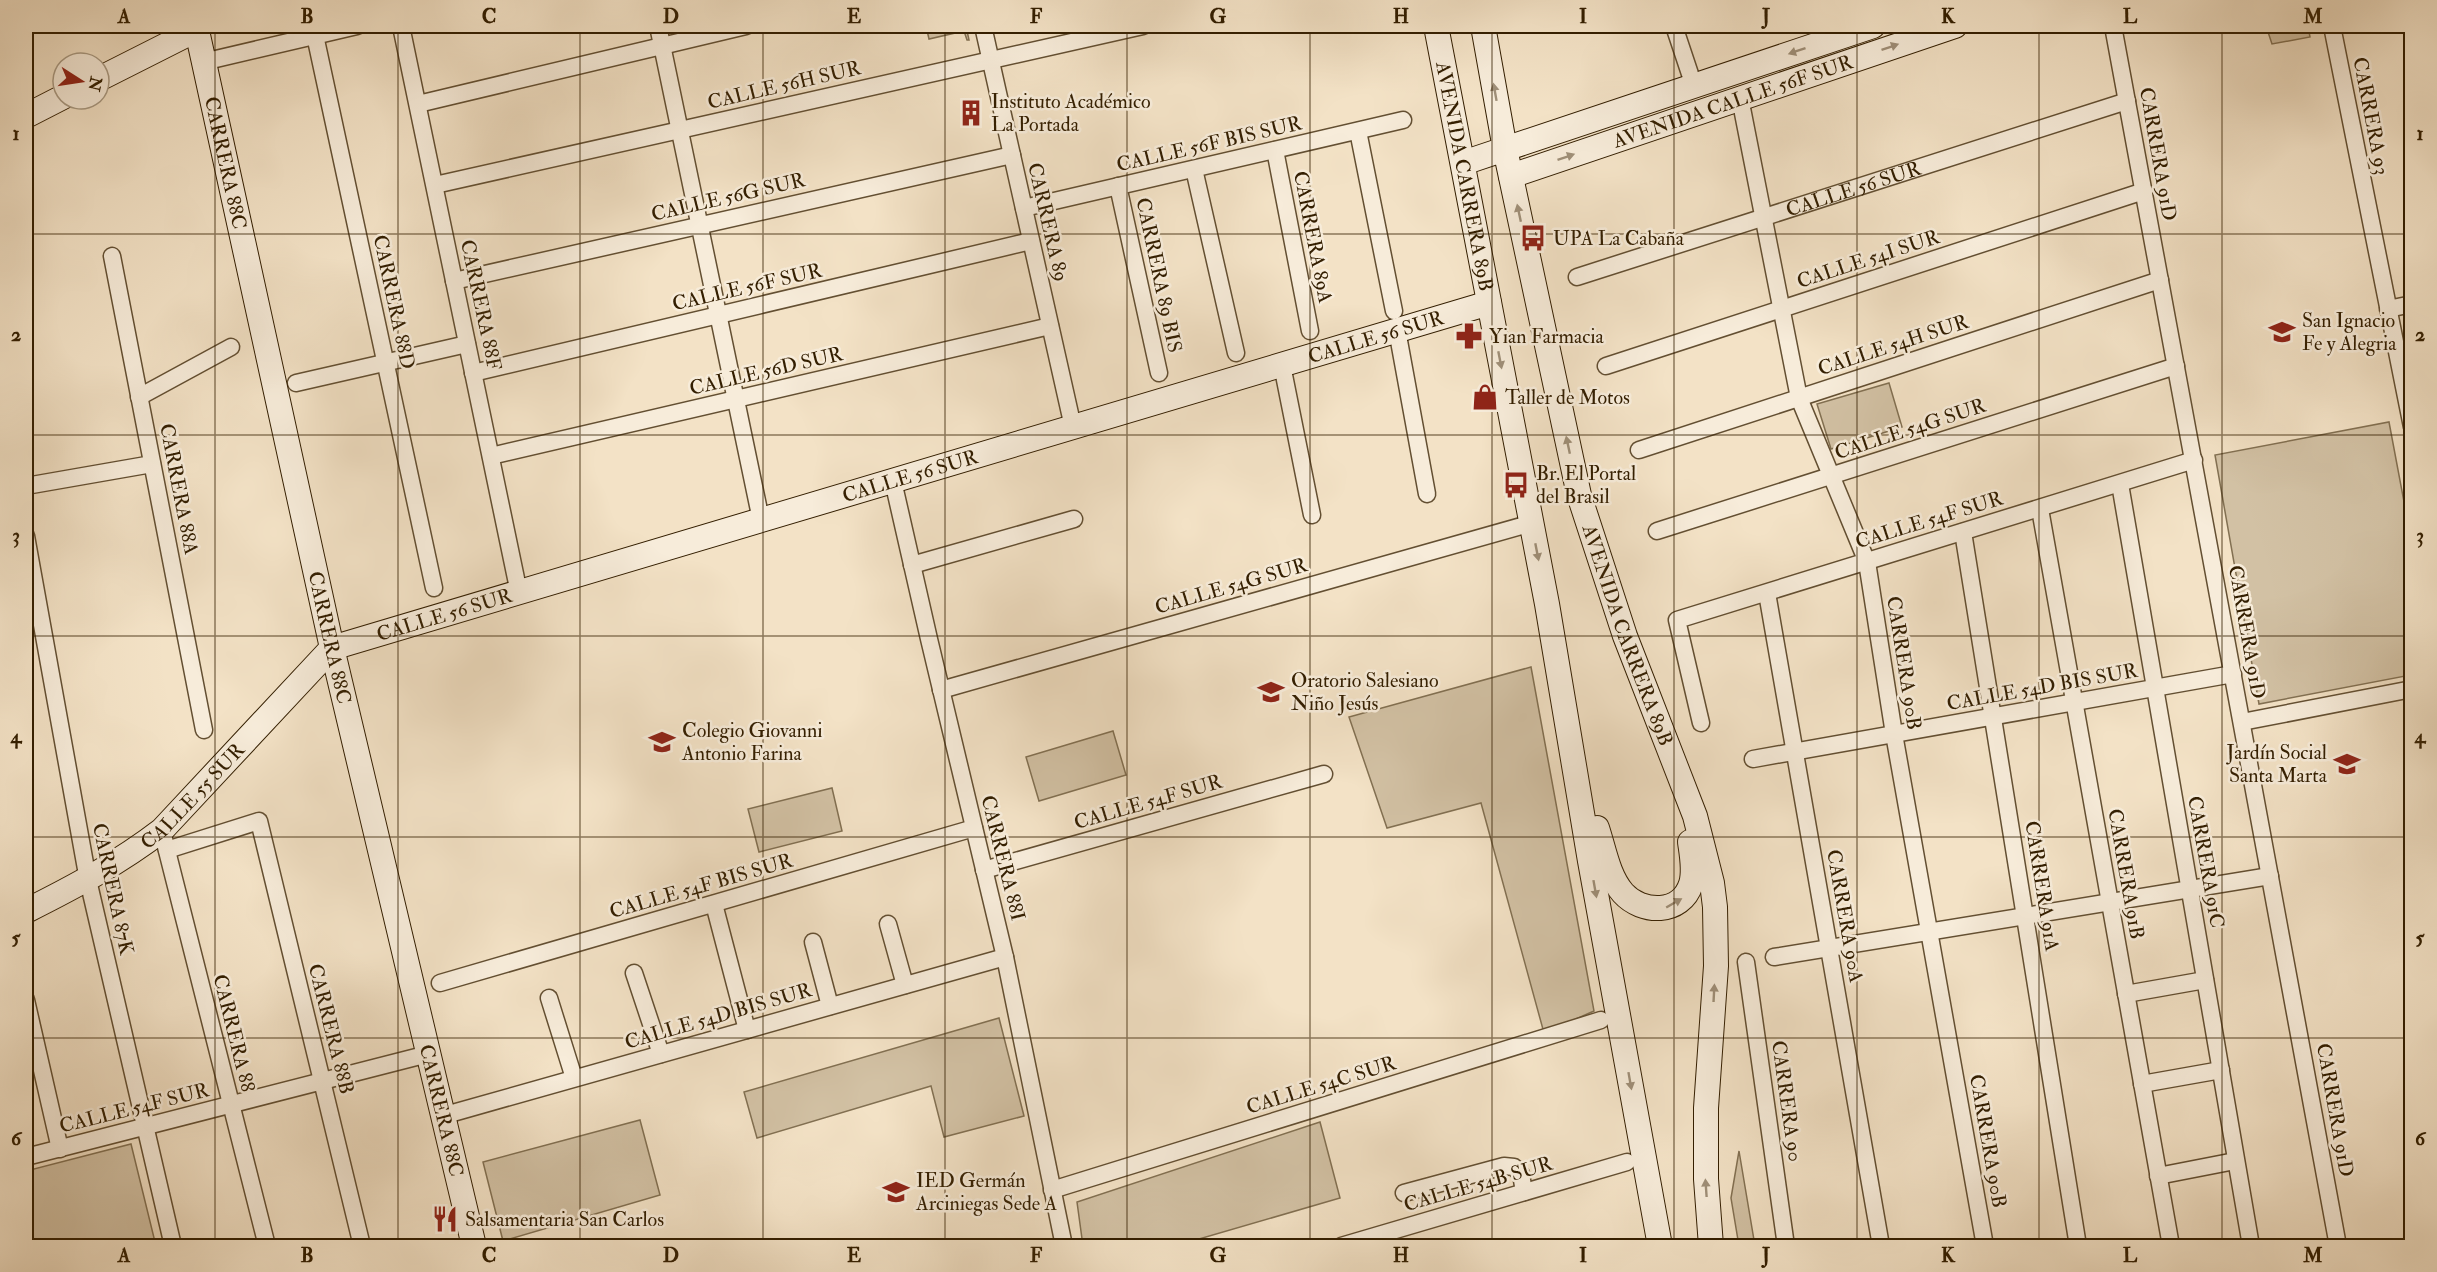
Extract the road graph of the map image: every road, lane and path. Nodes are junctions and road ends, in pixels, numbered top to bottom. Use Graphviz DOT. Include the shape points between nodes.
graph roads {
  1 [pos="357,26"];
  2 [pos="401,26"];
  3 [pos="658,26"];
  4 [pos="746,26"];
  5 [pos="983,26"];
  6 [pos="1143,26"];
  7 [pos="1436,26"];
  8 [pos="1483,26"];
  9 [pos="1674,26"];
  10 [pos="1873,26"];
  11 [pos="1954,26"];
  12 [pos="2113,26"];
  13 [pos="2332,26"];
  14 [pos="196,28"];
  15 [pos="314,31"];
  16 [pos="663,45"];
  17 [pos="991,60"];
  18 [pos="203,62"];
  19 [pos="111,73"];
  20 [pos="1694,86"];
  21 [pos="1740,98"];
  22 [pos="2127,101"];
  23 [pos="51,103"];
  24 [pos="418,104"];
  25 [pos="26,116"];
  26 [pos="1403,120"];
  27 [pos="680,130"];
  28 [pos="1358,131"];
  29 [pos="1505,149"];
  30 [pos="1275,150"];
  31 [pos="1012,154"];
  32 [pos="1463,163"];
  33 [pos="1194,169"];
  34 [pos="1511,176"];
  35 [pos="435,185"];
  36 [pos="1118,186"];
  37 [pos="2144,191"];
  38 [pos="1024,208"];
  39 [pos="1763,218"];
  40 [pos="699,225"];
  41 [pos="1031,241"];
  42 [pos="112,256"];
  43 [pos="1577,277"];
  44 [pos="2160,280"];
  45 [pos="454,281"];
  46 [pos="1489,303"];
  47 [pos="2412,304"];
  48 [pos="1781,309"];
  49 [pos="2388,309"];
  50 [pos="718,315"];
  51 [pos="1396,321"];
  52 [pos="1050,326"];
  53 [pos="1310,331"];
  54 [pos="467,344"];
  55 [pos="231,347"];
  56 [pos="1236,353"];
  57 [pos="386,362"];
  58 [pos="1282,365"];
  59 [pos="1606,366"];
  60 [pos="2176,366"];
  61 [pos="473,373"];
  62 [pos="1159,373"];
  63 [pos="296,382"];
  64 [pos="139,397"];
  65 [pos="1799,398"];
  66 [pos="736,399"];
  67 [pos="1073,427"];
  68 [pos="2412,427"];
  69 [pos="1639,450"];
  70 [pos="490,456"];
  71 [pos="2194,460"];
  72 [pos="152,464"];
  73 [pos="1831,476"];
  74 [pos="893,481"];
  75 [pos="2120,484"];
  76 [pos="26,486"];
  77 [pos="1427,494"];
  78 [pos="2040,508"];
  79 [pos="1312,515"];
  80 [pos="1074,519"];
  81 [pos="760,520"];
  82 [pos="1532,523"];
  83 [pos="1658,531"];
  84 [pos="1963,532"];
  85 [pos="26,536"];
  86 [pos="1867,562"];
  87 [pos="912,565"];
  88 [pos="434,588"];
  89 [pos="519,592"];
  90 [pos="1767,592"];
  91 [pos="332,648"];
  92 [pos="2233,674"];
  93 [pos="2155,688"];
  94 [pos="2412,689"];
  95 [pos="941,690"];
  96 [pos="2074,702"];
  97 [pos="1993,717"];
  98 [pos="2242,722"];
  99 [pos="1701,723"];
  100 [pos="204,730"];
  101 [pos="1894,734"];
  102 [pos="1665,738"];
  103 [pos="1795,752"];
  104 [pos="1572,755"];
  105 [pos="1753,759"];
  106 [pos="1324,774"];
  107 [pos="974,828"];
  108 [pos="164,840"];
  109 [pos="984,870"];
  110 [pos="2270,876"];
  111 [pos="88,880"];
  112 [pos="2190,889"];
  113 [pos="2110,902"];
  114 [pos="714,904"];
  115 [pos="26,911"];
  116 [pos="2025,916"];
  117 [pos="888,924"];
  118 [pos="1930,932"];
  119 [pos="813,942"];
  120 [pos="1830,948"];
  121 [pos="1005,957"];
  122 [pos="1774,957"];
  123 [pos="1746,962"];
  124 [pos="634,973"];
  125 [pos="2205,980"];
  126 [pos="440,983"];
  127 [pos="905,985"];
  128 [pos="2126,994"];
  129 [pos="549,998"];
  130 [pos="26,1000"];
  131 [pos="830,1006"];
  132 [pos="1601,1020"];
  133 [pos="747,1030"];
  134 [pos="428,1054"];
  135 [pos="661,1054"];
  136 [pos="2221,1070"];
  137 [pos="574,1078"];
  138 [pos="322,1081"];
  139 [pos="2142,1084"];
  140 [pos="230,1105"];
  141 [pos="442,1116"];
  142 [pos="145,1127"];
  143 [pos="60,1149"];
  144 [pos="26,1157"];
  145 [pos="2235,1161"];
  146 [pos="1627,1162"];
  147 [pos="2158,1176"];
  148 [pos="1052,1190"];
  149 [pos="1524,1192"];
  150 [pos="1404,1193"];
  151 [pos="173,1246"];
  152 [pos="267,1246"];
  153 [pos="362,1246"];
  154 [pos="474,1246"];
  155 [pos="1064,1246"];
  156 [pos="1341,1246"];
  157 [pos="1660,1246"];
  158 [pos="1711,1246"];
  159 [pos="1786,1246"];
  160 [pos="1881,1246"];
  161 [pos="1985,1246"];
  162 [pos="2078,1246"];
  163 [pos="2171,1246"];
  164 [pos="2251,1246"];
  165 [pos="2338,1246"];
  1 -- 15 [label="street"];
  2 -- 24 [label="street, CARRERA 88F"];
  3 -- 16 [label="street"];
  4 -- 16 [label="street"];
  5 -- 17 [label="street, CARRERA 89"];
  6 -- 17 [label="street, CALLE 56H SUR"];
  7 -- 32 [label="street, AVENIDA CARRERA 89B"];
  29 -- 8 [label="street, AVENIDA CARRERA 89B, one-way"];
  9 -- 20 [label="street"];
  10 -- 20 [label="street, AVENIDA CALLE 56F SUR, one-way"];
  21 -- 11 [label="street, AVENIDA CALLE 56F SUR, one-way"];
  12 -- 22 [label="street, CARRERA 91D"];
  13 -- 49 [label="street, CARRERA 93"];
  14 -- 18 [label="street, CARRERA 88C"];
  14 -- 19 [label="street"];
  15 -- 18 [label="street"];
  15 -- 57 [label="street, CARRERA 88D"];
  16 -- 24 [label="street"];
  16 -- 27 [label="street"];
  17 -- 27 [label="street, CALLE 56H SUR"];
  17 -- 31 [label="street, CARRERA 89"];
  18 -- 91 [label="street, CARRERA 88C"];
  20 -- 29 [label="street, AVENIDA CALLE 56F SUR"];
  34 -- 21 [label="street, AVENIDA CALLE 56F SUR, one-way"];
  21 -- 39 [label="street, CARRERA 90B"];
  22 -- 37 [label="street, CARRERA 91D"];
  22 -- 39 [label="street, CALLE 56 SUR"];
  23 -- 25 [label="street"];
  24 -- 35 [label="street, CARRERA 88F"];
  26 -- 28 [label="street, CALLE 56F BIS SUR"];
  27 -- 35 [label="street, CALLE 56H SUR"];
  27 -- 40 [label="street"];
  28 -- 30 [label="street, CALLE 56F BIS SUR"];
  28 -- 51 [label="street"];
  29 -- 32 [label="street, AVENIDA CALLE 56F SUR"];
  29 -- 34 [label="street, AVENIDA CARRERA 89B"];
  30 -- 33 [label="street, CALLE 56F BIS SUR"];
  30 -- 53 [label="street, CARRERA 89A"];
  31 -- 38 [label="street, CARRERA 89"];
  31 -- 40 [label="street, CALLE 56G SUR"];
  32 -- 46 [label="street, AVENIDA CARRERA 89B"];
  33 -- 36 [label="street, CALLE 56F BIS SUR"];
  33 -- 56 [label="street"];
  102 -- 34 [label="street, AVENIDA CARRERA 89B, one-way" via="1609,591 1579,495"];
  35 -- 45 [label="street, CARRERA 88F"];
  36 -- 38 [label="street, CALLE 56F BIS SUR"];
  36 -- 62 [label="street, CARRERA 89 BIS"];
  37 -- 44 [label="street, CARRERA 91D"];
  37 -- 48 [label="street, CALLE 54I SUR"];
  38 -- 41 [label="street, CARRERA 89"];
  39 -- 43 [label="street, CALLE 56 SUR"];
  39 -- 48 [label="street, CARRERA 90B"];
  40 -- 45 [label="street, CALLE 56G SUR"];
  40 -- 50 [label="street"];
  41 -- 50 [label="street, CALLE 56F SUR"];
  41 -- 52 [label="street, CARRERA 89"];
  42 -- 64 [label="street, CARRERA 88A"];
  44 -- 60 [label="street, CARRERA 91D"];
  44 -- 65 [label="street, CALLE 54H SUR"];
  45 -- 54 [label="street, CARRERA 88F"];
  46 -- 51 [label="street, CALLE 56 SUR"];
  46 -- 82 [label="street, AVENIDA CARRERA 89B, one-way"];
  47 -- 49 [label="street"];
  48 -- 59 [label="street, CALLE 54I SUR"];
  48 -- 65 [label="street, CARRERA 90B"];
  49 -- 68 [label="street, CARRERA 93"];
  50 -- 61 [label="street, CALLE 56F SUR"];
  50 -- 66 [label="street"];
  51 -- 58 [label="street, CALLE 56 SUR"];
  51 -- 77 [label="street"];
  52 -- 66 [label="street, CALLE 56D SUR"];
  52 -- 67 [label="street, CARRERA 89"];
  54 -- 57 [label="street"];
  54 -- 61 [label="street, CARRERA 88F"];
  55 -- 64 [label="street"];
  57 -- 63 [label="street"];
  57 -- 88 [label="street, CARRERA 88D"];
  58 -- 67 [label="street, CALLE 56 SUR"];
  58 -- 79 [label="street"];
  60 -- 71 [label="street, CARRERA 91D"];
  60 -- 73 [label="street, CALLE 54G SUR"];
  61 -- 70 [label="street, CARRERA 88F"];
  64 -- 72 [label="street, CARRERA 88A"];
  65 -- 69 [label="street, CALLE 54H SUR"];
  65 -- 73 [label="street, CARRERA 90B"];
  66 -- 70 [label="street, CALLE 56D SUR"];
  66 -- 81 [label="street"];
  67 -- 74 [label="street, CALLE 56 SUR"];
  70 -- 89 [label="street, CARRERA 88F"];
  71 -- 75 [label="street, CALLE 54F SUR"];
  71 -- 92 [label="street, CARRERA 91D"];
  72 -- 76 [label="street"];
  72 -- 100 [label="street, CARRERA 88A"];
  73 -- 83 [label="street, CALLE 54G SUR"];
  73 -- 86 [label="street, CARRERA 90B"];
  74 -- 81 [label="street, CALLE 56 SUR"];
  74 -- 87 [label="street, CARRERA 88I"];
  75 -- 78 [label="street, CALLE 54F SUR"];
  75 -- 93 [label="street, CARRERA 91C"];
  78 -- 84 [label="street, CALLE 54F SUR"];
  78 -- 96 [label="street, CARRERA 91B"];
  80 -- 87 [label="street"];
  81 -- 89 [label="street, CALLE 56 SUR"];
  82 -- 95 [label="street, CALLE 54G SUR"];
  82 -- 104 [label="street, AVENIDA CARRERA 89B, one-way"];
  84 -- 86 [label="street, CALLE 54F SUR"];
  84 -- 97 [label="street, CARRERA 91A"];
  85 -- 111 [label="street, CARRERA 87K"];
  86 -- 90 [label="street, CALLE 54F SUR"];
  86 -- 101 [label="street, CARRERA 90B"];
  87 -- 95 [label="street, CARRERA 88I"];
  89 -- 91 [label="street, CALLE 56 SUR"];
  90 -- 99 [label="street, CALLE 54F SUR" via="1677,620"];
  90 -- 103 [label="street, CARRERA 90A"];
  91 -- 108 [label="street, CALLE 55 SUR"];
  91 -- 134 [label="street, CARRERA 88C"];
  92 -- 93 [label="street, CALLE 54D BIS SUR"];
  92 -- 98 [label="street, CARRERA 91D"];
  93 -- 96 [label="street, CALLE 54D BIS SUR"];
  93 -- 112 [label="street, CARRERA 91C"];
  94 -- 98 [label="street"];
  95 -- 107 [label="street, CARRERA 88I"];
  96 -- 97 [label="street, CALLE 54D BIS SUR"];
  96 -- 113 [label="street, CARRERA 91B"];
  97 -- 101 [label="street, CALLE 54D BIS SUR"];
  97 -- 116 [label="street, CARRERA 91A"];
  98 -- 110 [label="street, CARRERA 91D"];
  101 -- 103 [label="street, CALLE 54D BIS SUR"];
  101 -- 118 [label="street, CARRERA 90B"];
  104 -- 102 [label="street, one-way" via="1614,879 1630,900 1647,908 1667,908 1688,891 1693,870 1689,836"];
  158 -- 102 [label="street, AVENIDA CARRERA 89B, one-way" via="1706,1108 1716,966 1715,907 1704,846"];
  103 -- 105 [label="street, CALLE 54D BIS SUR"];
  103 -- 120 [label="street, CARRERA 90A"];
  104 -- 157 [label="street, AVENIDA CARRERA 89B, one-way"];
  106 -- 109 [label="street, CALLE 54F SUR"];
  107 -- 109 [label="street, CARRERA 88I"];
  107 -- 114 [label="street, CALLE 54F BIS SUR"];
  108 -- 111 [label="street, CALLE 55 SUR" via="130,854"];
  108 -- 138 [label="street, CARRERA 88B" via="259,820"];
  108 -- 140 [label="street, CARRERA 88"];
  109 -- 121 [label="street, CARRERA 88I"];
  110 -- 112 [label="street"];
  110 -- 165 [label="street, CARRERA 91D"];
  111 -- 115 [label="street, CALLE 55 SUR"];
  111 -- 142 [label="street, CARRERA 87K"];
  112 -- 113 [label="street"];
  112 -- 125 [label="street, CARRERA 91C"];
  113 -- 116 [label="street"];
  113 -- 128 [label="street, CARRERA 91B"];
  114 -- 126 [label="street, CALLE 54F BIS SUR"];
  114 -- 133 [label="street"];
  116 -- 118 [label="street"];
  116 -- 162 [label="street, CARRERA 91A"];
  117 -- 127 [label="street"];
  118 -- 120 [label="street"];
  118 -- 161 [label="street, CARRERA 90B"];
  119 -- 131 [label="street"];
  120 -- 122 [label="street"];
  120 -- 160 [label="street, CARRERA 90A"];
  121 -- 127 [label="street, CALLE 54D BIS SUR"];
  121 -- 148 [label="street, CARRERA 88I"];
  123 -- 159 [label="street, CARRERA 90"];
  124 -- 135 [label="street"];
  125 -- 128 [label="street"];
  125 -- 136 [label="street, CARRERA 91C"];
  127 -- 131 [label="street, CALLE 54D BIS SUR"];
  128 -- 139 [label="street, CARRERA 91B"];
  129 -- 137 [label="street"];
  130 -- 143 [label="street"];
  131 -- 133 [label="street, CALLE 54D BIS SUR"];
  132 -- 148 [label="street, CALLE 54C SUR"];
  133 -- 135 [label="street, CALLE 54D BIS SUR"];
  134 -- 138 [label="street, CALLE 54F SUR"];
  134 -- 141 [label="street, CARRERA 88C"];
  135 -- 137 [label="street, CALLE 54D BIS SUR"];
  136 -- 139 [label="street"];
  136 -- 145 [label="street, CARRERA 91C"];
  137 -- 141 [label="street, CALLE 54D BIS SUR"];
  138 -- 140 [label="street, CALLE 54F SUR"];
  138 -- 153 [label="street, CARRERA 88B"];
  139 -- 147 [label="street, CARRERA 91B"];
  140 -- 142 [label="street, CALLE 54F SUR"];
  140 -- 152 [label="street, CARRERA 88"];
  141 -- 154 [label="street, CARRERA 88C"];
  142 -- 143 [label="street, CALLE 54F SUR"];
  142 -- 151 [label="street, CARRERA 87K"];
  143 -- 144 [label="street, CALLE 54F SUR"];
  145 -- 147 [label="street"];
  145 -- 164 [label="street, CARRERA 91C"];
  146 -- 149 [label="street, CALLE 54B SUR"];
  147 -- 163 [label="street, CARRERA 91B"];
  148 -- 155 [label="street, CARRERA 88I"];
  149 -- 150 [label="street" via="1521,1174 1514,1167 1504,1166"];
  149 -- 156 [label="street, CALLE 54B SUR"];
}
